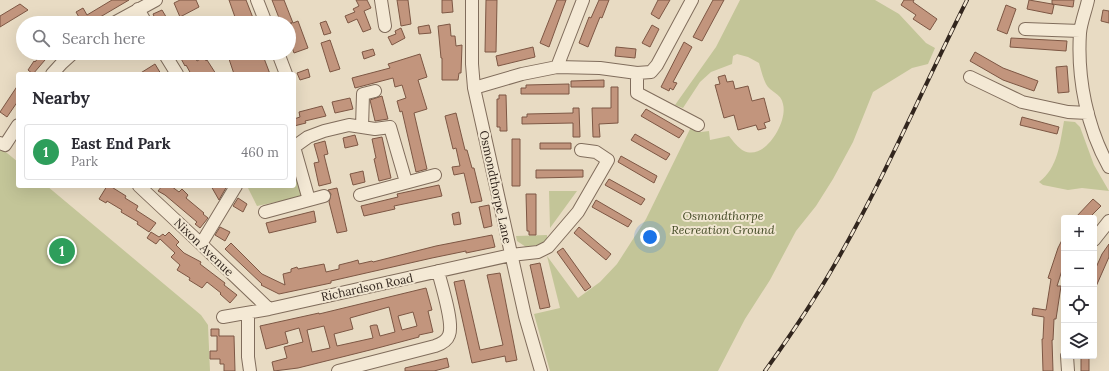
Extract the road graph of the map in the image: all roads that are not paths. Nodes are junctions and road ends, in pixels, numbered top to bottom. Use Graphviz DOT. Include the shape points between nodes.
graph roads {
  1 [pos="156,0"];
  2 [pos="257,0"];
  3 [pos="381,0"];
  4 [pos="472,0"];
  5 [pos="583,0"];
  6 [pos="692,0"];
  7 [pos="1088,0"];
  8 [pos="138,9"];
  9 [pos="126,16"];
  10 [pos="142,16"];
  11 [pos="263,16"];
  12 [pos="385,26"];
  13 [pos="1025,29"];
  14 [pos="1080,31"];
  15 [pos="65,60"];
  16 [pos="168,60"];
  17 [pos="281,60"];
  18 [pos="557,67"];
  19 [pos="54,72"];
  20 [pos="176,72"];
  21 [pos="285,72"];
  22 [pos="638,73"];
  23 [pos="970,77"];
  24 [pos="474,88"];
  25 [pos="375,92"];
  26 [pos="1088,113"];
  27 [pos="698,125"];
  28 [pos="16,127"];
  29 [pos="362,127"];
  30 [pos="2,144"];
  31 [pos="296,146"];
  32 [pos="582,150"];
  33 [pos="296,154"];
  34 [pos="1109,167"];
  35 [pos="435,175"];
  36 [pos="406,182"];
  37 [pos="141,188"];
  38 [pos="235,188"];
  39 [pos="360,195"];
  40 [pos="324,196"];
  41 [pos="309,200"];
  42 [pos="265,212"];
  43 [pos="1109,221"];
  44 [pos="1097,236"];
  45 [pos="201,244"];
  46 [pos="511,255"];
  47 [pos="438,271"];
  48 [pos="269,309"];
  49 [pos="248,313"];
  50 [pos="223,317"];
  51 [pos="1068,359"];
  52 [pos="250,371"];
  53 [pos="338,371"];
  54 [pos="541,371"];
  55 [pos="1068,371"];
  1 -- 8 [label="street"];
  2 -- 11 [label="street"];
  3 -- 12 [label="street"];
  4 -- 24 [label="street, Osmondthorpe Lane"];
  5 -- 18 [label="street"];
  6 -- 22 [label="street" via="657,65 651,72"];
  7 -- 14 [label="street"];
  8 -- 9 [label="street"];
  8 -- 10 [label="street"];
  13 -- 14 [label="street"];
  14 -- 26 [label="street" via="1082,79"];
  15 -- 19 [label="street"];
  16 -- 20 [label="street"];
  17 -- 21 [label="street"];
  18 -- 22 [label="street" via="600,68"];
  18 -- 24 [label="street"];
  22 -- 27 [label="street" via="637,93"];
  23 -- 26 [label="street" via="1022,102 1068,112"];
  24 -- 46 [label="street, Osmondthorpe Lane"];
  25 -- 29 [label="street" via="363,94"];
  26 -- 34 [label="street"];
  28 -- 30 [label="street"];
  29 -- 31 [label="street" via="349,125 324,131 308,137"];
  29 -- 36 [label="street" via="390,127"];
  32 -- 46 [label="street, Richardson Road" via="596,152 608,160 578,212 545,249"];
  33 -- 41 [label="street"];
  35 -- 36 [label="street"];
  36 -- 39 [label="street"];
  37 -- 45 [label="street, Nixon Avenue"];
  38 -- 45 [label="street"];
  40 -- 41 [label="street"];
  41 -- 42 [label="street"];
  43 -- 44 [label="street"];
  45 -- 48 [label="street, Nixon Avenue"];
  46 -- 47 [label="street, Richardson Road"];
  46 -- 54 [label="street, Osmondthorpe Lane"];
  47 -- 48 [label="street, Richardson Road"];
  47 -- 53 [label="street" via="450,324 446,340 435,346"];
  48 -- 49 [label="street, Richardson Road"];
  49 -- 50 [label="street, Richardson Road"];
  49 -- 52 [label="street"];
  51 -- 55 [label="street"];
}
